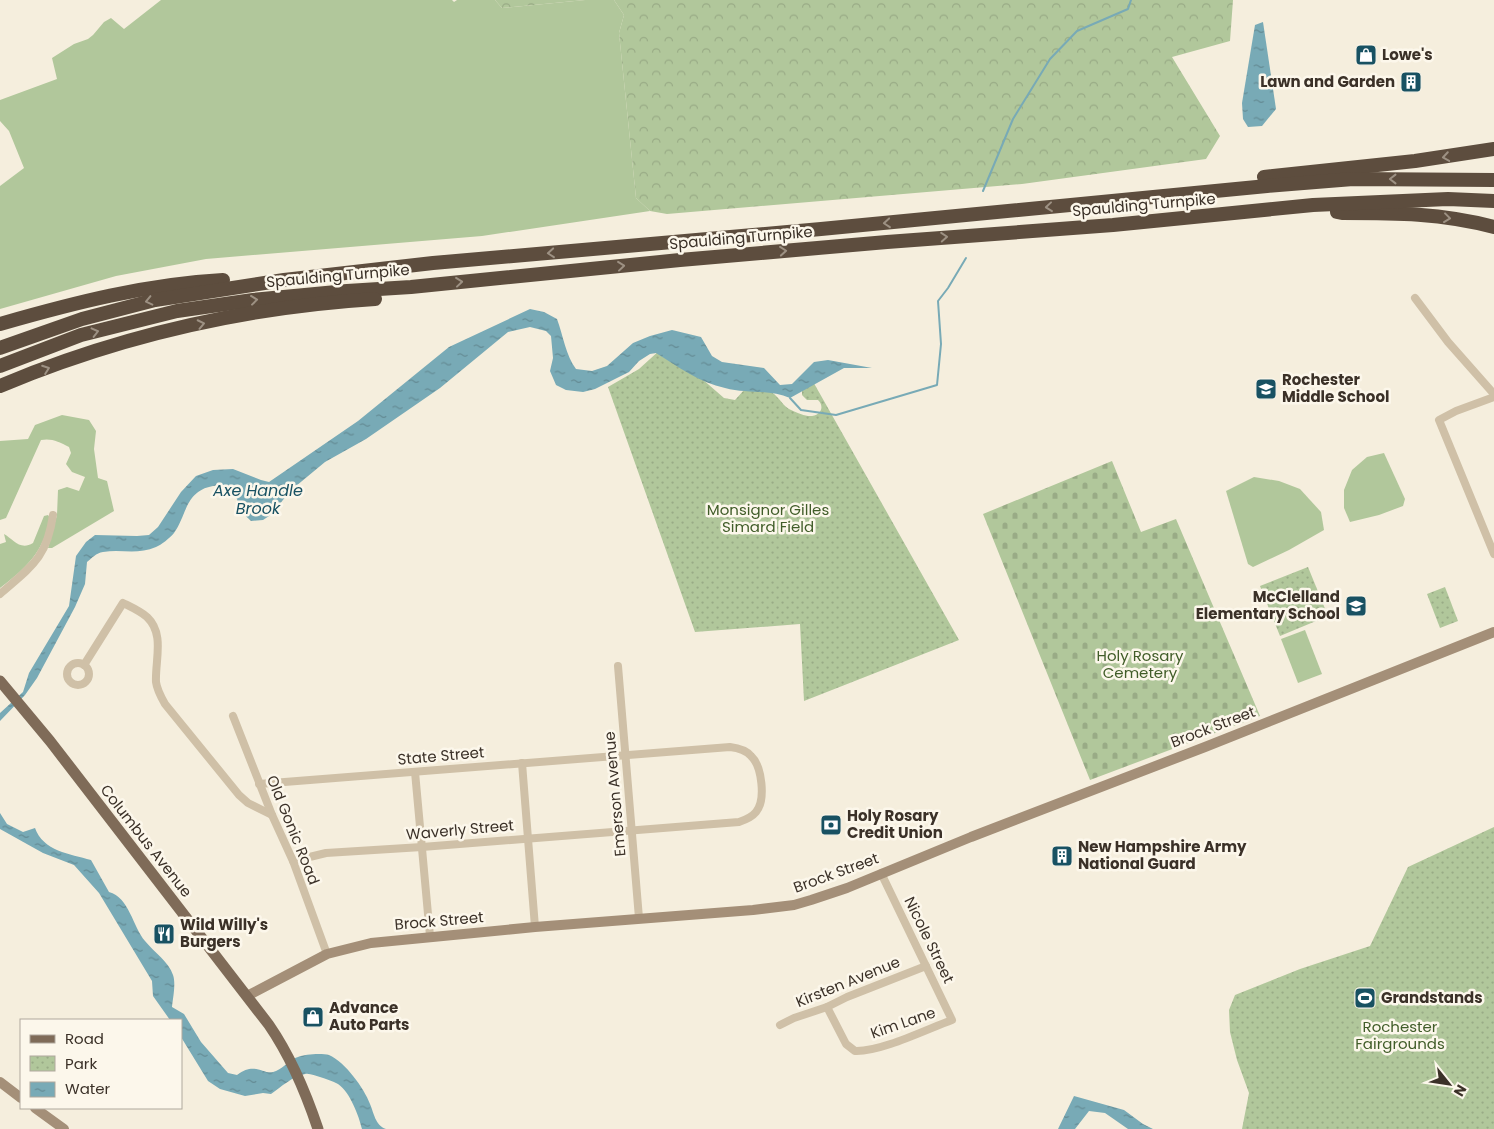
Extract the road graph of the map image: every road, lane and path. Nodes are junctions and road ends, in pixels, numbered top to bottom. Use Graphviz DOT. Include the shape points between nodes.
graph roads {
  1 [pos="1494,149"];
  2 [pos="1494,180"];
  3 [pos="1150,198"];
  4 [pos="1494,201"];
  5 [pos="1313,205"];
  6 [pos="1494,227"];
  7 [pos="284,280"];
  8 [pos="410,287"];
  9 [pos="1415,298"];
  10 [pos="0,324"];
  11 [pos="0,348"];
  12 [pos="0,366"];
  13 [pos="3,386"];
  14 [pos="1494,395"];
  15 [pos="53,516"];
  16 [pos="1494,554"];
  17 [pos="0,594"];
  18 [pos="1494,632"];
  19 [pos="84,665"];
  20 [pos="618,666"];
  21 [pos="0,681"];
  22 [pos="233,716"];
  23 [pos="625,756"];
  24 [pos="522,763"];
  25 [pos="415,772"];
  26 [pos="260,784"];
  27 [pos="272,816"];
  28 [pos="632,831"];
  29 [pos="528,838"];
  30 [pos="422,848"];
  31 [pos="293,862"];
  32 [pos="881,873"];
  33 [pos="639,918"];
  34 [pos="534,927"];
  35 [pos="430,936"];
  36 [pos="326,954"];
  37 [pos="926,966"];
  38 [pos="247,996"];
  39 [pos="827,1008"];
  40 [pos="952,1020"];
  41 [pos="780,1025"];
  42 [pos="0,1082"];
  43 [pos="20,1097"];
  44 [pos="36,1109"];
  45 [pos="64,1129"];
  46 [pos="318,1129"];
  1 -- 3 [label="highway, one-way" via="1200,186"];
  2 -- 3 [label="highway, Spaulding Turnpike, one-way" via="1353,179"];
  3 -- 7 [label="highway, Spaulding Turnpike, one-way" via="433,263"];
  4 -- 5 [label="highway, Spaulding Turnpike" via="1448,199"];
  5 -- 6 [label="highway, one-way" via="1342,214 1414,213 1469,220"];
  8 -- 5 [label="highway, Spaulding Turnpike, one-way"];
  7 -- 10 [label="highway" via="259,278 171,285 64,306"];
  7 -- 11 [label="highway, Spaulding Turnpike, one-way" via="155,300 82,319"];
  12 -- 8 [label="highway, Spaulding Turnpike, one-way" via="81,335 177,311 253,300"];
  13 -- 8 [label="highway, one-way" via="114,345 159,334 261,312 326,302 385,298"];
  9 -- 14 [label="street"];
  14 -- 16 [label="street" via="1439,420"];
  15 -- 17 [label="street" via="46,545 38,558"];
  18 -- 32 [label="street, Brock Street"];
  19 -- 27 [label="street" via="123,603 147,617 156,630 156,681 165,704 239,795"];
  20 -- 23 [label="street, Emerson Avenue"];
  21 -- 38 [label="main road, Columbus Avenue"];
  22 -- 26 [label="street, Old Gonic Road"];
  23 -- 24 [label="street, State Street"];
  23 -- 28 [label="street, Emerson Avenue"];
  23 -- 28 [label="street, Waverly Street" via="738,748 752,756 761,779 760,806 756,813 744,820"];
  24 -- 25 [label="street, State Street"];
  24 -- 29 [label="street"];
  25 -- 26 [label="street, State Street"];
  25 -- 30 [label="street"];
  26 -- 27 [label="street, Old Gonic Road"];
  27 -- 31 [label="street, Old Gonic Road"];
  28 -- 29 [label="street, Waverly Street"];
  28 -- 33 [label="street, Emerson Avenue"];
  29 -- 30 [label="street, Waverly Street"];
  29 -- 34 [label="street"];
  30 -- 31 [label="street, Waverly Street" via="326,853"];
  30 -- 35 [label="street"];
  31 -- 36 [label="street, Old Gonic Road"];
  32 -- 33 [label="street, Brock Street" via="822,897 794,904"];
  32 -- 37 [label="street, Nicole Street"];
  33 -- 34 [label="street, Brock Street"];
  34 -- 35 [label="street, Brock Street"];
  35 -- 36 [label="street, Brock Street" via="370,942"];
  36 -- 38 [label="street, Brock Street"];
  37 -- 39 [label="street, Kirsten Avenue"];
  37 -- 40 [label="street, Nicole Street"];
  38 -- 46 [label="main road, Columbus Avenue" via="280,1040"];
  39 -- 40 [label="street, Kim Lane" via="846,1044 855,1050 896,1041"];
  39 -- 41 [label="street, Kirsten Avenue"];
  42 -- 43 [label="street"];
  44 -- 45 [label="street"];
}
